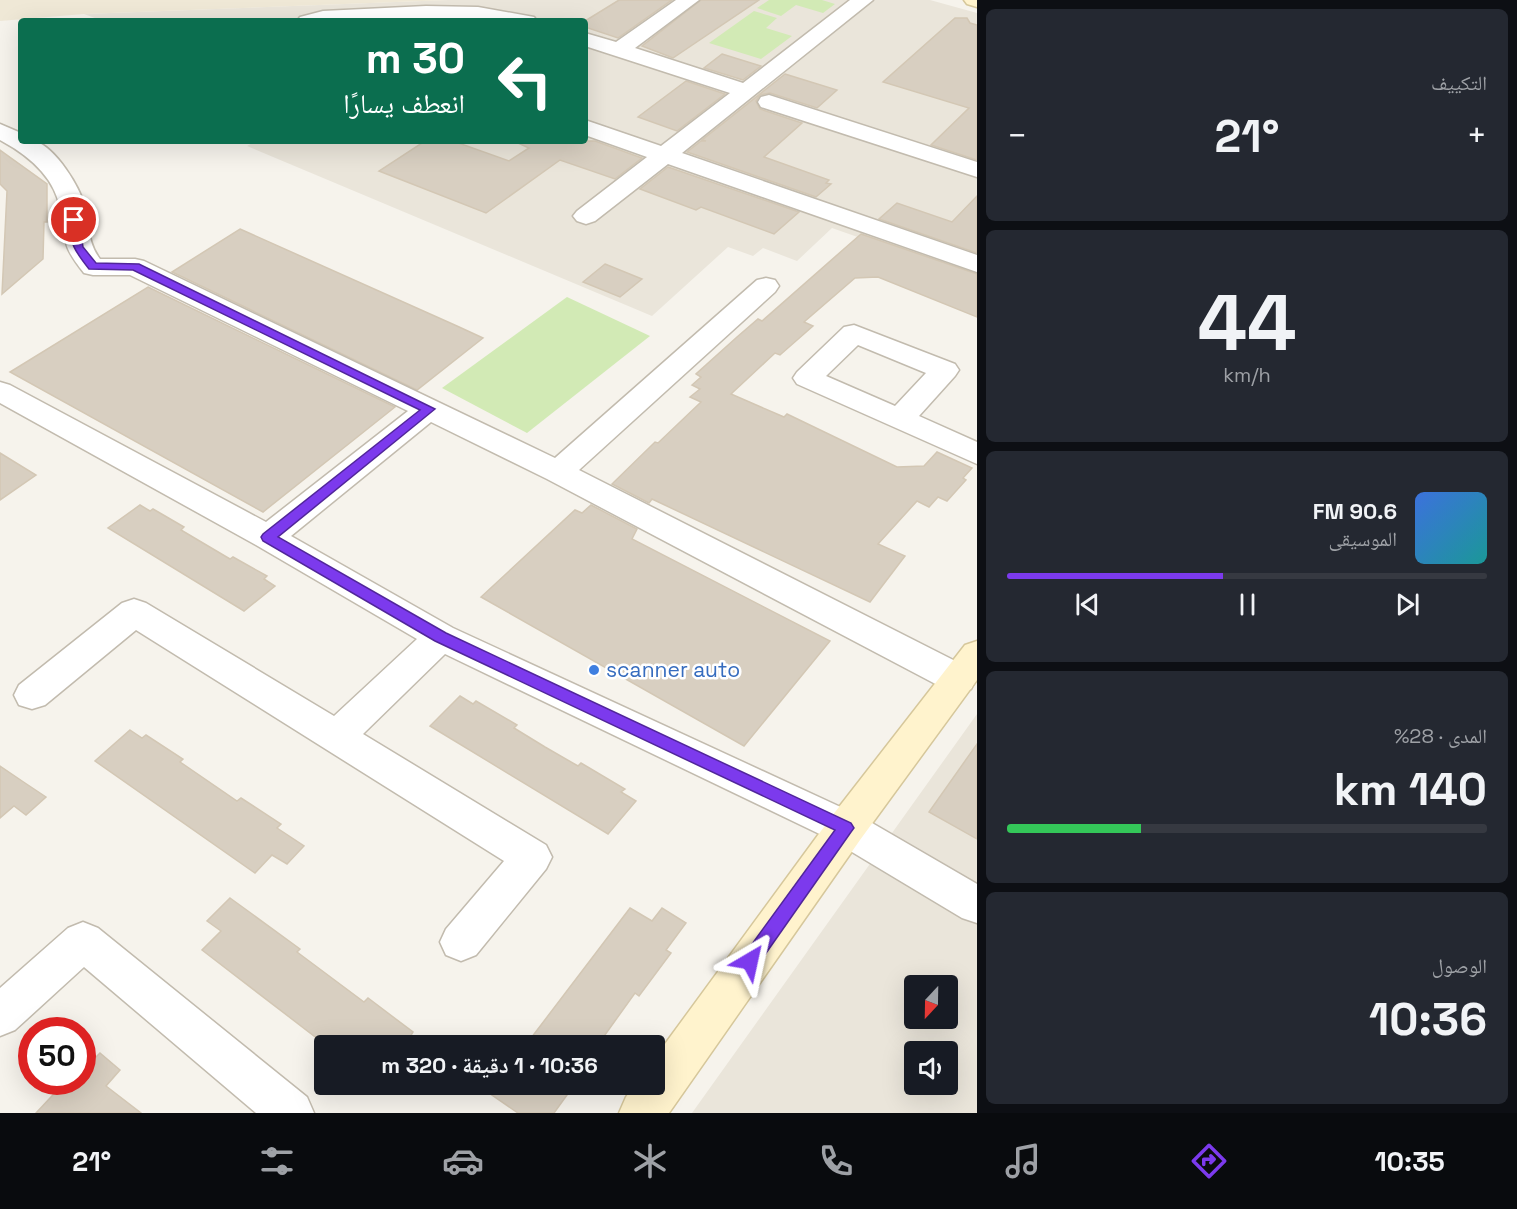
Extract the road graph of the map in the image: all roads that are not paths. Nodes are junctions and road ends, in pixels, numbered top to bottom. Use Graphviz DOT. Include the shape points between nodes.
graph roads {
  1 [pos="689,0"];
  2 [pos="862,0"];
  3 [pos="319,18"];
  4 [pos="514,18"];
  5 [pos="588,40"];
  6 [pos="618,50"];
  7 [pos="746,91"];
  8 [pos="769,102"];
  9 [pos="588,128"];
  10 [pos="0,131"];
  11 [pos="18,140"];
  12 [pos="26,144"];
  13 [pos="665,155"];
  14 [pos="977,170"];
  15 [pos="586,216"];
  16 [pos="977,264"];
  17 [pos="766,286"];
  18 [pos="0,391"];
  19 [pos="429,409"];
  20 [pos="900,419"];
  21 [pos="977,454"];
  22 [pos="558,472"];
  23 [pos="268,537"];
  24 [pos="441,637"];
  25 [pos="967,667"];
  26 [pos="32,695"];
  27 [pos="337,736"];
  28 [pos="846,828"];
  29 [pos="977,906"];
  30 [pos="461,942"];
  31 [pos="0,1016"];
  32 [pos="289,1112"];
  33 [pos="642,1113"];
  1 -- 6 [label="street"];
  2 -- 7 [label="street"];
  3 -- 4 [label="street" via="461,12"];
  5 -- 6 [label="street"];
  6 -- 7 [label="street"];
  7 -- 13 [label="street"];
  8 -- 14 [label="street" via="889,151"];
  9 -- 13 [label="street"];
  10 -- 11 [label="street"];
  12 -- 19 [label="street" via="44,159 70,198 78,248 93,267 135,267"];
  13 -- 15 [label="street"];
  13 -- 16 [label="street"];
  17 -- 22 [label="street"];
  18 -- 23 [label="street"];
  19 -- 22 [label="street"];
  19 -- 23 [label="street"];
  20 -- 21 [label="street"];
  22 -- 25 [label="street"];
  23 -- 24 [label="street"];
  24 -- 27 [label="street"];
  24 -- 28 [label="street"];
  25 -- 28 [label="main road"];
  26 -- 27 [label="street" via="134,612"];
  27 -- 30 [label="street" via="532,857"];
  28 -- 29 [label="street"];
  28 -- 33 [label="main road"];
  31 -- 32 [label="street" via="83,941"];
}
